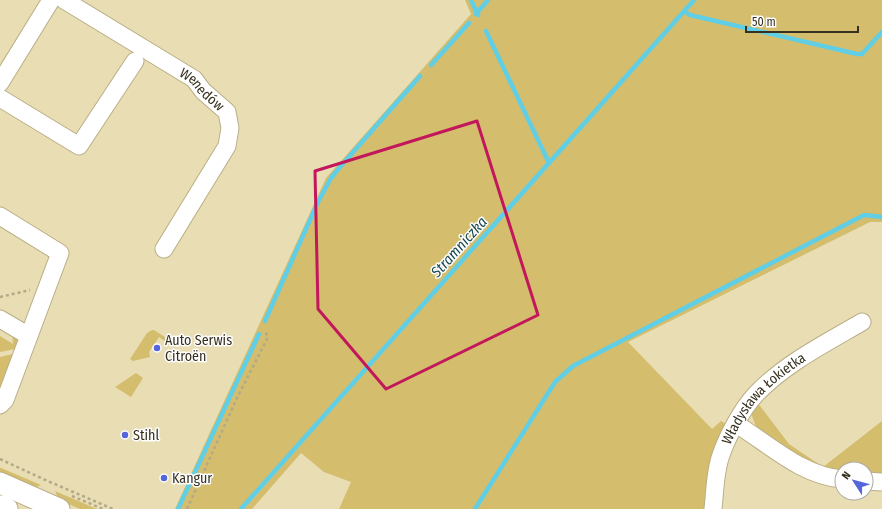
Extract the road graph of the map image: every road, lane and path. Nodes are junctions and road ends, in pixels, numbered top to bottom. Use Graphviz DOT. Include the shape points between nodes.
graph roads {
  1 [pos="51,0"];
  2 [pos="64,0"];
  3 [pos="135,61"];
  4 [pos="0,83"];
  5 [pos="0,98"];
  6 [pos="0,216"];
  7 [pos="164,249"];
  8 [pos="46,289"];
  9 [pos="0,298"];
  10 [pos="0,319"];
  11 [pos="862,322"];
  12 [pos="265,331"];
  13 [pos="29,336"];
  14 [pos="0,405"];
  15 [pos="736,424"];
  16 [pos="0,459"];
  17 [pos="834,478"];
  18 [pos="0,482"];
  19 [pos="0,506"];
  20 [pos="7,509"];
  21 [pos="58,509"];
  22 [pos="114,509"];
  23 [pos="187,509"];
  24 [pos="713,509"];
  1 -- 4 [label="street"];
  2 -- 7 [label="street, Wenedów" via="194,79 203,91 227,112 230,128 227,146"];
  3 -- 5 [label="street" via="79,146"];
  6 -- 8 [label="street" via="60,253"];
  8 -- 9 [label="path" via="24,291"];
  8 -- 13 [label="street"];
  10 -- 13 [label="street"];
  11 -- 15 [label="street, Władysława Łokietka" via="807,354 775,377 756,394"];
  12 -- 23 [label="path" via="268,337 237,398"];
  13 -- 14 [label="street" via="5,400"];
  15 -- 17 [label="street" via="809,471"];
  15 -- 24 [label="street, Władysława Łokietka" via="719,460"];
  16 -- 22 [label="path"];
  18 -- 21 [label="main road"];
  19 -- 20 [label="main road"];
}
